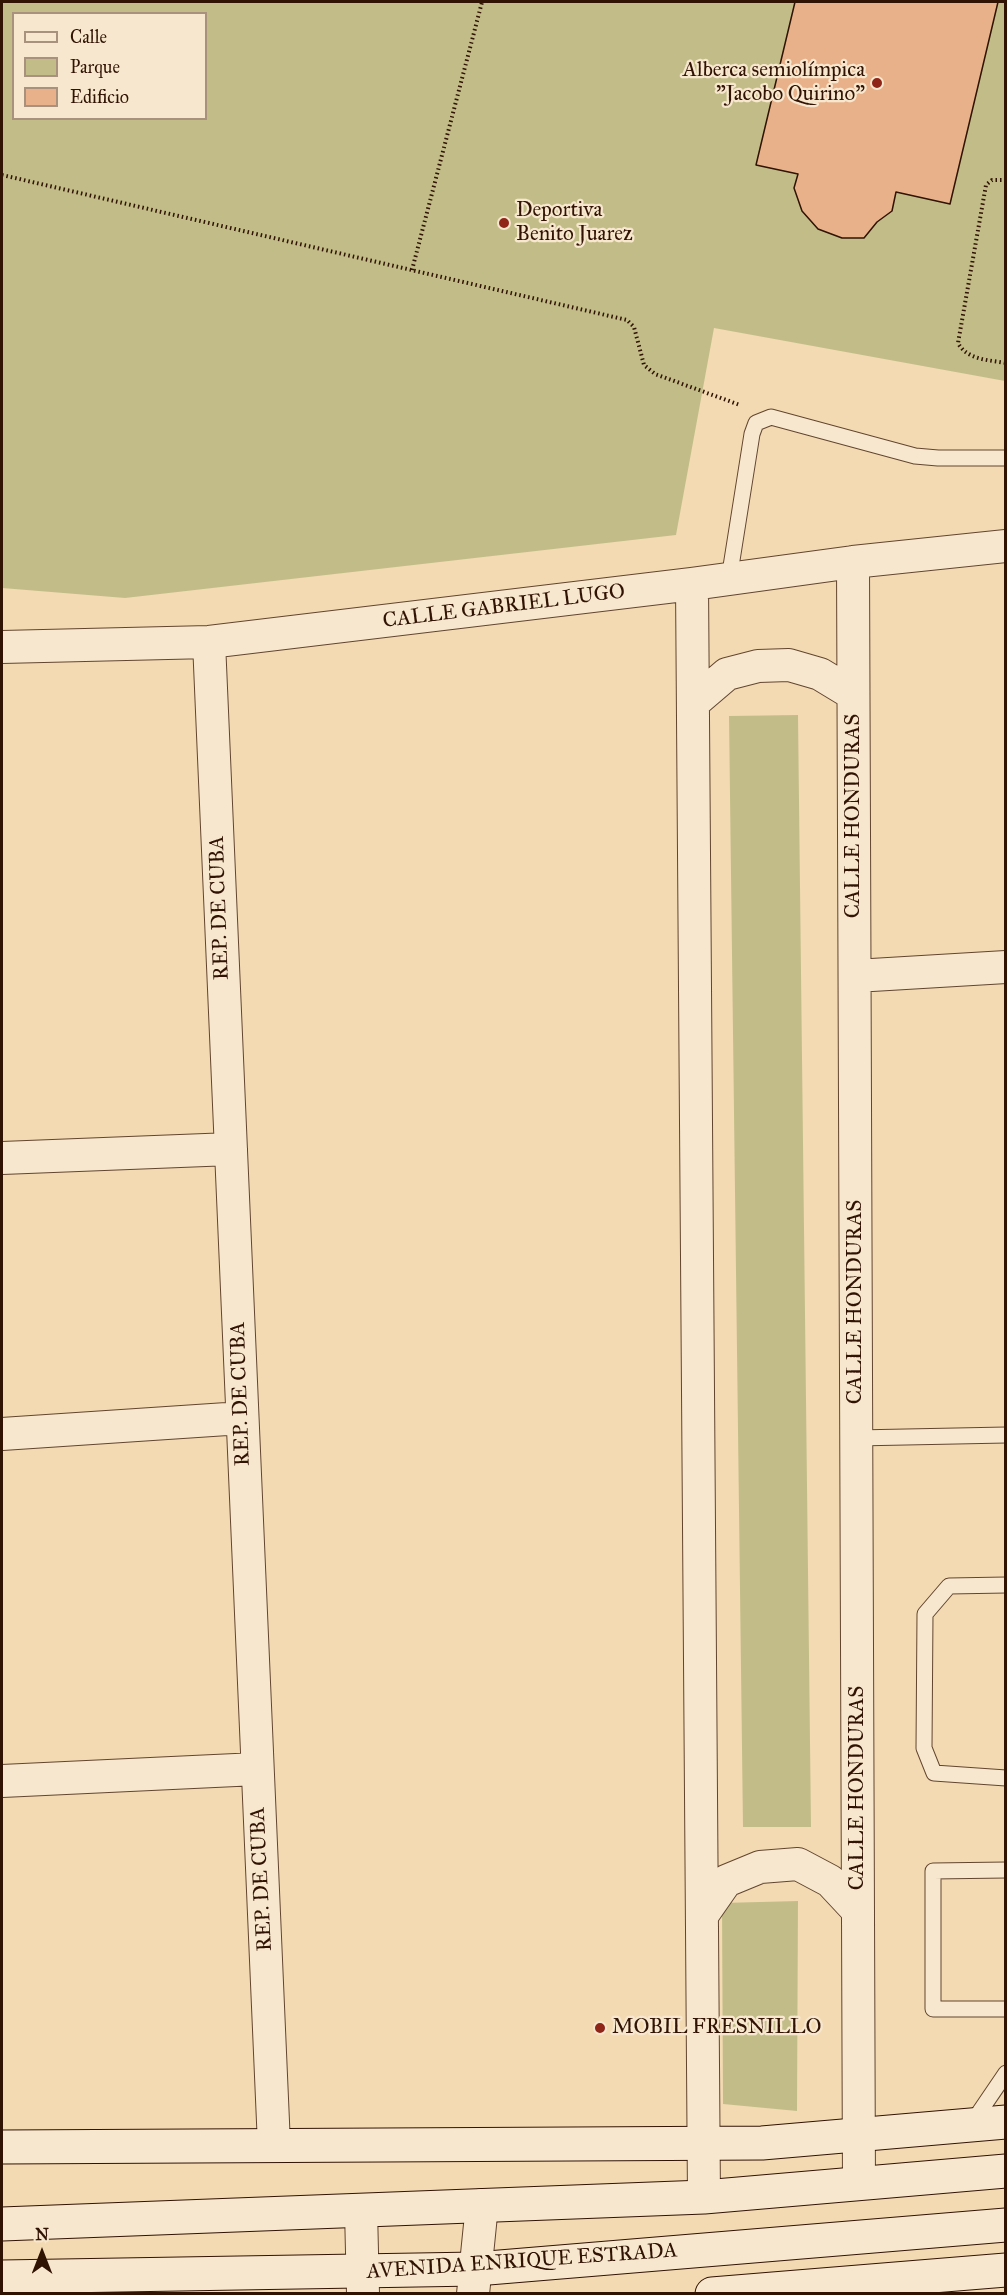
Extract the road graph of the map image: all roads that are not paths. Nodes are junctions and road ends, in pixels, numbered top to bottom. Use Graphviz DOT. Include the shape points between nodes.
graph roads {
  1 [pos="1005,458"];
  2 [pos="1005,546"];
  3 [pos="853,562"];
  4 [pos="729,579"];
  5 [pos="692,584"];
  6 [pos="209,642"];
  7 [pos="2,647"];
  8 [pos="853,694"];
  9 [pos="693,703"];
  10 [pos="1005,967"];
  11 [pos="855,976"];
  12 [pos="231,1149"];
  13 [pos="2,1158"];
  14 [pos="242,1418"];
  15 [pos="2,1434"];
  16 [pos="1005,1435"];
  17 [pos="856,1438"];
  18 [pos="1005,1584"];
  19 [pos="257,1769"];
  20 [pos="1005,1778"];
  21 [pos="2,1781"];
  22 [pos="1005,1870"];
  23 [pos="858,1911"];
  24 [pos="703,1914"];
  25 [pos="1005,2009"];
  26 [pos="1005,2073"];
  27 [pos="1005,2122"];
  28 [pos="970,2125"];
  29 [pos="859,2135"];
  30 [pos="705,2143"];
  31 [pos="273,2145"];
  32 [pos="2,2147"];
  33 [pos="1005,2171"];
  34 [pos="859,2183"];
  35 [pos="704,2197"];
  36 [pos="482,2205"];
  37 [pos="361,2210"];
  38 [pos="2,2224"];
  39 [pos="1005,2225"];
  40 [pos="1005,2270"];
  41 [pos="2,2277"];
  42 [pos="475,2281"];
  43 [pos="363,2283"];
  44 [pos="712,2294"];
  1 -- 4 [label="lane" via="915,456 771,417 756,423"];
  2 -- 3 [label="street, CALLE GABRIEL LUGO"];
  3 -- 4 [label="street, CALLE GABRIEL LUGO"];
  3 -- 8 [label="street, CALLE HONDURAS"];
  4 -- 5 [label="street, CALLE GABRIEL LUGO"];
  5 -- 6 [label="street, CALLE GABRIEL LUGO"];
  5 -- 9 [label="street"];
  6 -- 7 [label="street, CALLE GABRIEL LUGO"];
  6 -- 12 [label="street, REP. DE CUBA"];
  8 -- 9 [label="street, CALLE HONDURAS" via="820,674 789,665 758,666 727,674"];
  8 -- 11 [label="street, CALLE HONDURAS"];
  9 -- 24 [label="street"];
  10 -- 11 [label="street"];
  11 -- 17 [label="street, CALLE HONDURAS"];
  12 -- 13 [label="street"];
  12 -- 14 [label="street, REP. DE CUBA"];
  14 -- 15 [label="street"];
  14 -- 19 [label="street, REP. DE CUBA"];
  16 -- 17 [label="lane"];
  17 -- 23 [label="street, CALLE HONDURAS"];
  18 -- 20 [label="lane" via="949,1586 925,1614 924,1748 934,1773"];
  19 -- 21 [label="street"];
  19 -- 31 [label="street, REP. DE CUBA"];
  22 -- 25 [label="lane" via="933,1871 933,2009"];
  23 -- 24 [label="street, CALLE HONDURAS" via="830,1881 798,1864 760,1867 726,1881"];
  23 -- 29 [label="street, CALLE HONDURAS"];
  24 -- 30 [label="street"];
  26 -- 28 [label="lane"];
  27 -- 28 [label="main road"];
  28 -- 29 [label="main road"];
  29 -- 30 [label="main road"];
  29 -- 34 [label="street, CALLE HONDURAS"];
  30 -- 31 [label="main road"];
  30 -- 35 [label="street"];
  31 -- 32 [label="main road"];
  33 -- 34 [label="main road"];
  34 -- 35 [label="main road"];
  35 -- 36 [label="main road"];
  36 -- 37 [label="main road"];
  36 -- 42 [label="street"];
  37 -- 38 [label="main road"];
  37 -- 43 [label="street"];
  39 -- 42 [label="main road, AVENIDA ENRIQUE ESTRADA"];
  40 -- 44 [label="main road"];
  41 -- 43 [label="main road, AVENIDA ENRIQUE ESTRADA"];
  42 -- 43 [label="main road, AVENIDA ENRIQUE ESTRADA"];
}
